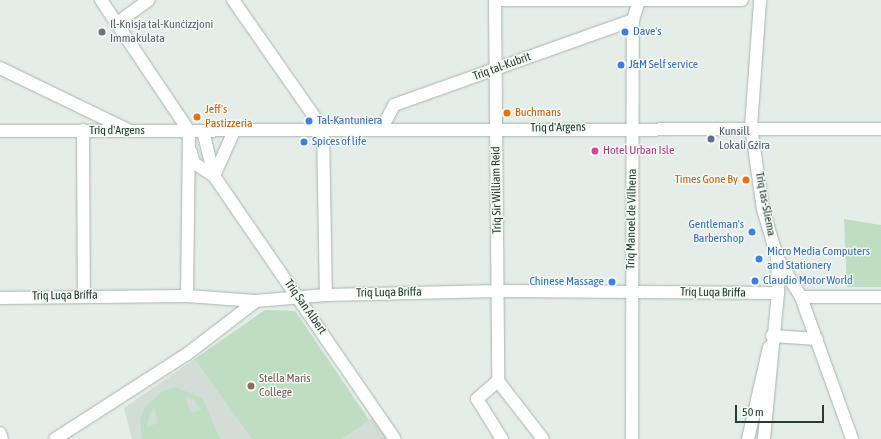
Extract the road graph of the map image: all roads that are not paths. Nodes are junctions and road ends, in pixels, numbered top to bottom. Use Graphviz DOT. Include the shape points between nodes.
graph roads {
  1 [pos="101,0"];
  2 [pos="149,0"];
  3 [pos="233,0"];
  4 [pos="495,0"];
  5 [pos="499,0"];
  6 [pos="742,0"];
  7 [pos="760,0"];
  8 [pos="638,1"];
  9 [pos="633,20"];
  10 [pos="117,23"];
  11 [pos="0,68"];
  12 [pos="495,69"];
  13 [pos="751,127"];
  14 [pos="382,128"];
  15 [pos="633,128"];
  16 [pos="323,129"];
  17 [pos="496,129"];
  18 [pos="881,129"];
  19 [pos="83,130"];
  20 [pos="128,130"];
  21 [pos="0,131"];
  22 [pos="189,131"];
  23 [pos="203,131"];
  24 [pos="234,131"];
  25 [pos="189,146"];
  26 [pos="214,176"];
  27 [pos="776,257"];
  28 [pos="498,291"];
  29 [pos="631,292"];
  30 [pos="326,294"];
  31 [pos="778,294"];
  32 [pos="84,295"];
  33 [pos="188,296"];
  34 [pos="801,297"];
  35 [pos="881,297"];
  36 [pos="0,298"];
  37 [pos="298,298"];
  38 [pos="256,301"];
  39 [pos="772,336"];
  40 [pos="817,339"];
  41 [pos="498,381"];
  42 [pos="0,433"];
  43 [pos="60,438"];
  44 [pos="2,439"];
  45 [pos="395,439"];
  46 [pos="501,439"];
  47 [pos="544,439"];
  48 [pos="632,439"];
  49 [pos="748,439"];
  50 [pos="764,439"];
  51 [pos="852,439"];
  1 -- 10 [label="street"];
  2 -- 10 [label="street"];
  3 -- 16 [label="street"];
  4 -- 12 [label="street, Triq Sir William Reid"];
  5 -- 8 [label="street"];
  6 -- 8 [label="street"];
  7 -- 13 [label="street, Triq tas-Sliema"];
  8 -- 9 [label="street, Triq Manoel de Vilhena"];
  9 -- 12 [label="street, Triq tal-Kubrit"];
  9 -- 15 [label="street, Triq Manoel de Vilhena"];
  10 -- 22 [label="street"];
  11 -- 20 [label="street"];
  12 -- 14 [label="street, Triq tal-Kubrit" via="394,105"];
  12 -- 17 [label="street, Triq Sir William Reid"];
  13 -- 15 [label="street, Triq d'Argens"];
  13 -- 18 [label="street, Triq d'Argens"];
  13 -- 27 [label="street, Triq tas-Sliema" via="763,209"];
  14 -- 16 [label="street, Triq d'Argens"];
  14 -- 17 [label="street, Triq d'Argens"];
  15 -- 17 [label="street, Triq d'Argens"];
  15 -- 29 [label="street, Triq Manoel de Vilhena"];
  16 -- 24 [label="street, Triq d'Argens"];
  16 -- 30 [label="street"];
  17 -- 28 [label="street, Triq Sir William Reid"];
  19 -- 20 [label="street, Triq d'Argens"];
  19 -- 21 [label="street, Triq d'Argens"];
  19 -- 32 [label="street"];
  20 -- 22 [label="street, Triq d'Argens"];
  22 -- 23 [label="street, Triq d'Argens"];
  22 -- 25 [label="street"];
  23 -- 24 [label="street, Triq d'Argens"];
  23 -- 26 [label="street, Triq San Albert"];
  24 -- 26 [label="street"];
  25 -- 26 [label="street, Triq San Albert" via="194,162"];
  25 -- 33 [label="street"];
  26 -- 37 [label="street, Triq San Albert"];
  27 -- 31 [label="street, Triq tas-Sliema"];
  27 -- 34 [label="street"];
  28 -- 29 [label="street, Triq Luqa Briffa"];
  28 -- 30 [label="street, Triq Luqa Briffa"];
  28 -- 41 [label="street, Triq Sir William Reid"];
  29 -- 31 [label="street, Triq Luqa Briffa"];
  29 -- 48 [label="street, Triq Manoel de Vilhena"];
  30 -- 37 [label="street, Triq Luqa Briffa"];
  31 -- 39 [label="street, Triq tas-Sliema"];
  32 -- 33 [label="street, Triq Luqa Briffa"];
  32 -- 36 [label="street, Triq Luqa Briffa"];
  33 -- 38 [label="street, Triq Luqa Briffa"];
  34 -- 35 [label="street"];
  34 -- 40 [label="street"];
  37 -- 38 [label="street, Triq Luqa Briffa"];
  37 -- 45 [label="street, Triq San Albert"];
  38 -- 43 [label="street" via="187,354"];
  39 -- 40 [label="street"];
  39 -- 49 [label="street, Triq tas-Sliema" via="761,371"];
  39 -- 50 [label="street, Triq tas-Sliema" via="772,371"];
  40 -- 51 [label="street"];
  41 -- 46 [label="street" via="477,399"];
  41 -- 47 [label="street"];
  42 -- 44 [label="street"];
}
